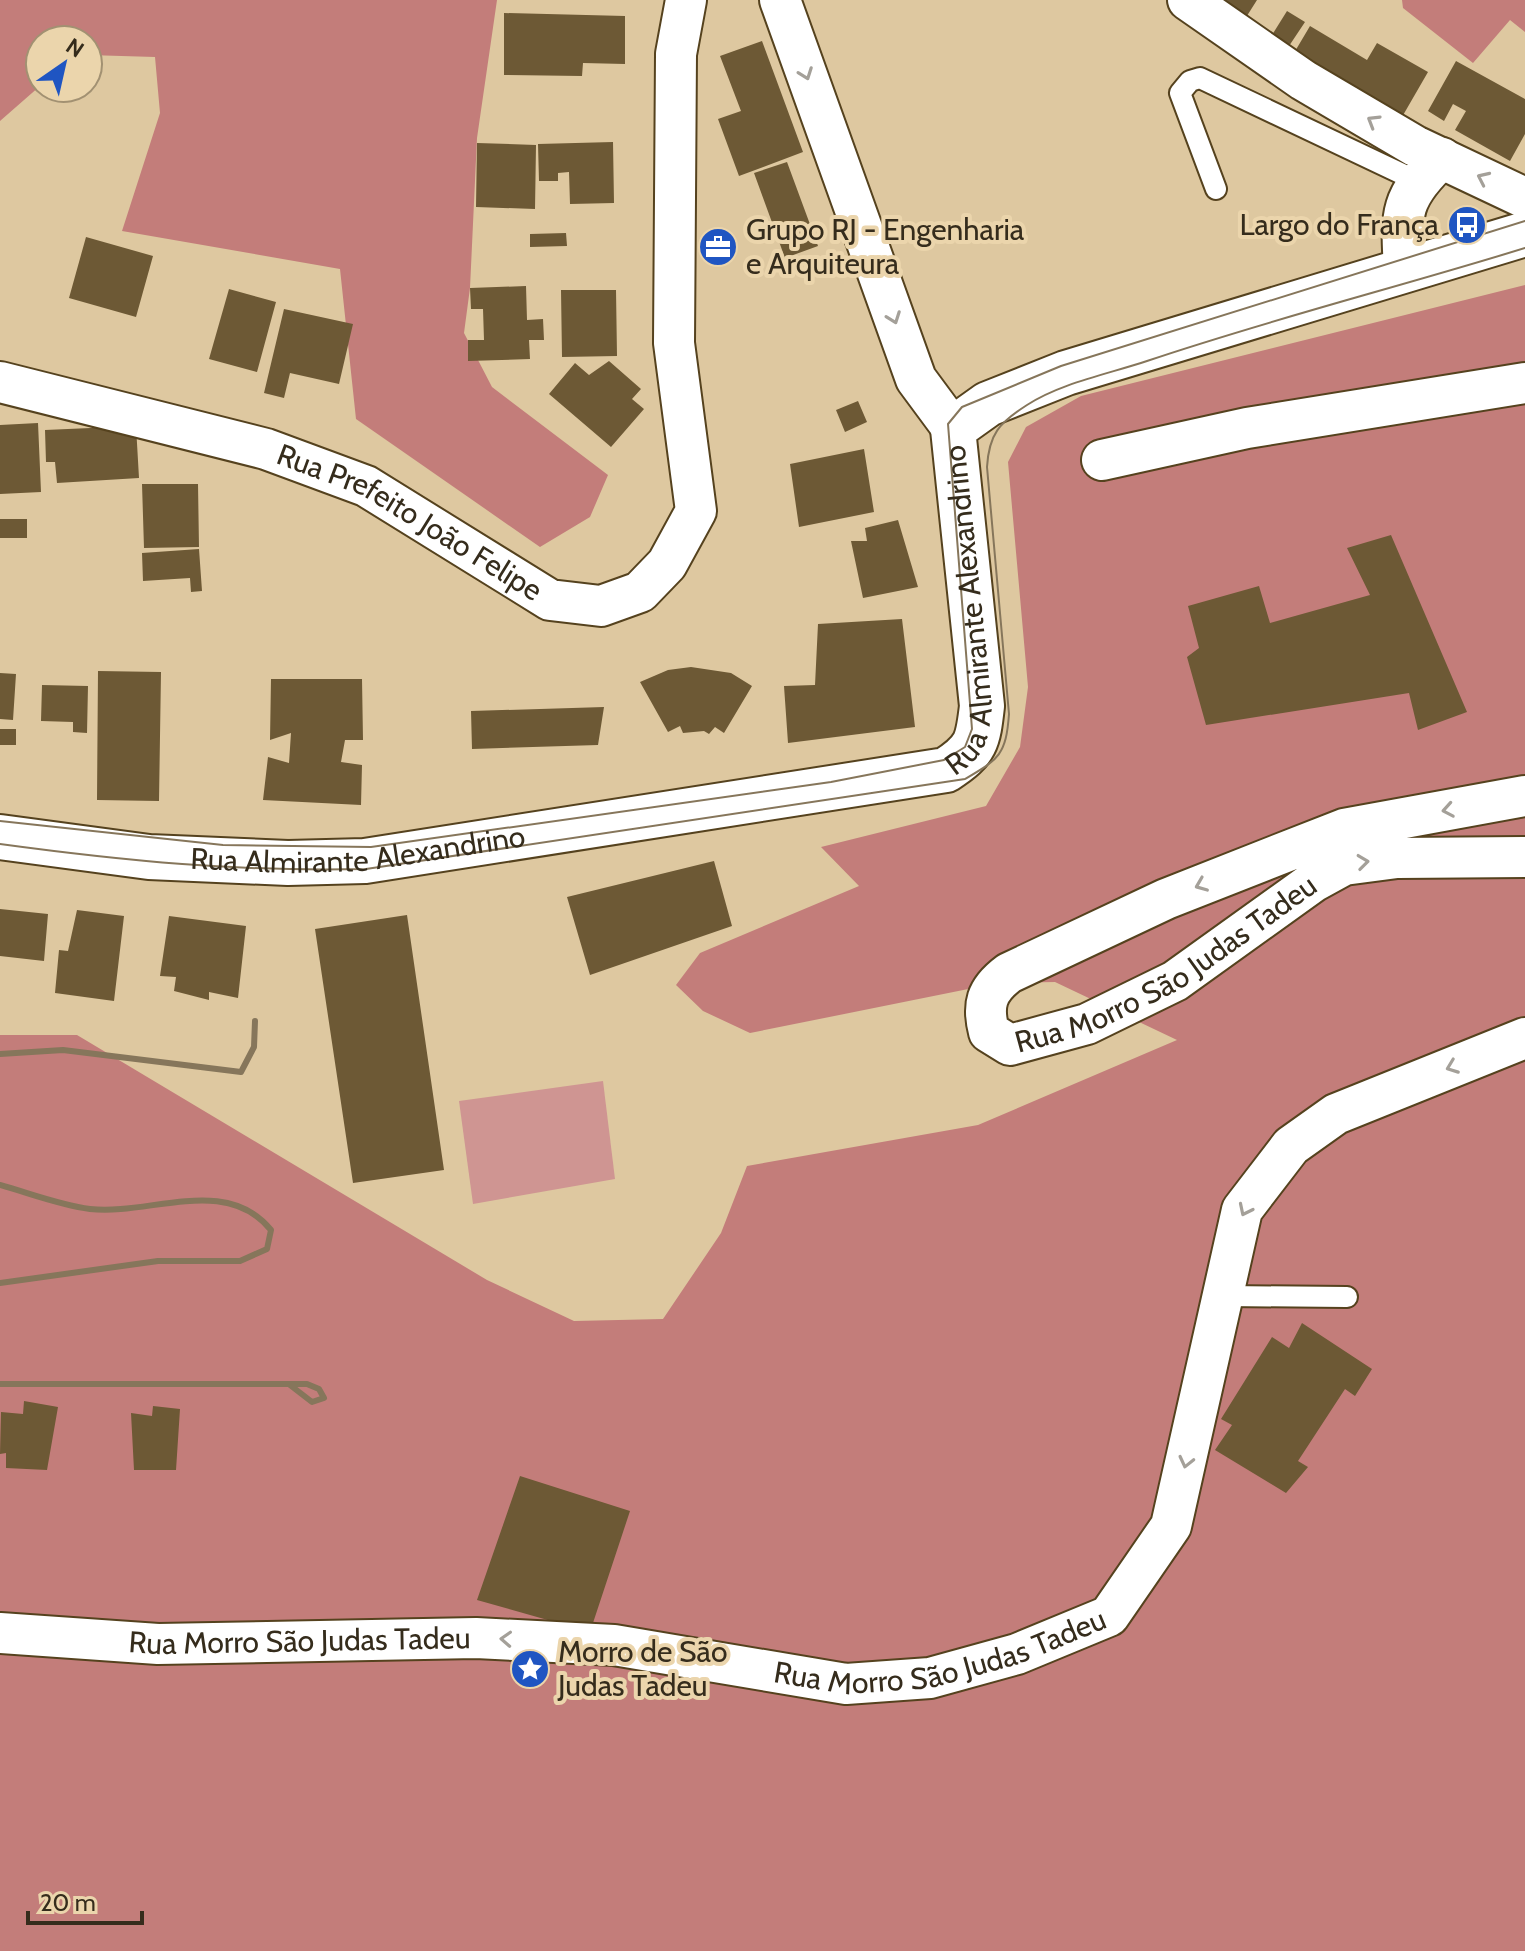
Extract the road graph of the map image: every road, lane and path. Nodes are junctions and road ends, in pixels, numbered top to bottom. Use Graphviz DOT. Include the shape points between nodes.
graph roads {
  1 [pos="686,0"];
  2 [pos="780,0"];
  3 [pos="1188,0"];
  4 [pos="1430,170"];
  5 [pos="1216,189"];
  6 [pos="1525,198"];
  7 [pos="1525,234"];
  8 [pos="1404,270"];
  9 [pos="0,382"];
  10 [pos="1525,383"];
  11 [pos="953,429"];
  12 [pos="1102,460"];
  13 [pos="1525,796"];
  14 [pos="0,837"];
  15 [pos="1525,857"];
  16 [pos="1525,1038"];
  17 [pos="1225,1296"];
  18 [pos="1347,1297"];
  19 [pos="0,1633"];
  1 -- 9 [label="street, Rua Prefeito João Felipe" via="676,54 674,343 696,511 667,564 640,592 601,606 550,600 366,486 266,449"];
  2 -- 11 [label="street, one-way" via="916,379"];
  4 -- 3 [label="street, one-way"];
  4 -- 5 [label="lane" via="1200,78 1180,93"];
  6 -- 4 [label="street, one-way"];
  4 -- 8 [label="street" via="1403,208"];
  7 -- 8 [label="street, Rua Almirante Alexandrino"];
  8 -- 11 [label="street, Rua Almirante Alexandrino" via="1053,377 988,404"];
  10 -- 12 [label="street" via="1247,428"];
  11 -- 14 [label="street, Rua Almirante Alexandrino" via="982,706 978,742 946,770 365,861 149,857"];
  13 -- 15 [label="street, Rua Morro São Judas Tadeu, one-way" via="1344,829 1166,899 993,985 983,1009 989,1032 1010,1045 1087,1024 1175,981 1344,865 1397,858"];
  16 -- 17 [label="street, Rua Morro São Judas Tadeu, one-way" via="1336,1114 1291,1146 1242,1210"];
  17 -- 18 [label="lane"];
  17 -- 19 [label="street, Rua Morro São Judas Tadeu, one-way" via="1171,1526 1109,1616 1017,1654 944,1674 846,1684 614,1645 476,1638 158,1644"];
}
